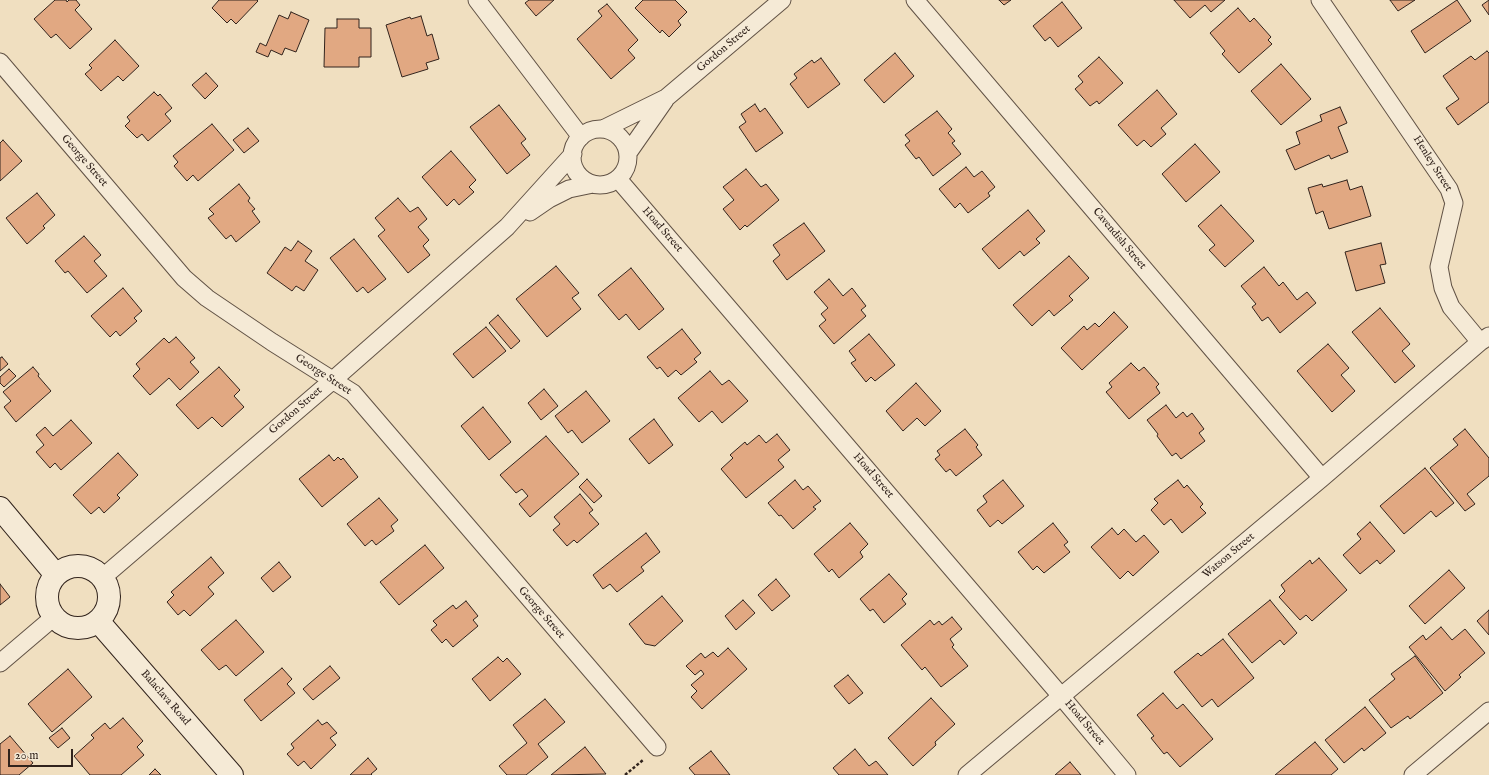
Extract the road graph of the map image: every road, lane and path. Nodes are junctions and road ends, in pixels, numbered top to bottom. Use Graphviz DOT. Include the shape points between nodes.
graph roads {
  1 [pos="477,0"];
  2 [pos="782,0"];
  3 [pos="915,0"];
  4 [pos="1320,0"];
  5 [pos="0,62"];
  6 [pos="666,98"];
  7 [pos="604,130"];
  8 [pos="581,137"];
  9 [pos="628,153"];
  10 [pos="573,154"];
  11 [pos="618,179"];
  12 [pos="592,184"];
  13 [pos="507,227"];
  14 [pos="1484,339"];
  15 [pos="333,380"];
  16 [pos="1322,478"];
  17 [pos="0,508"];
  18 [pos="56,575"];
  19 [pos="102,578"];
  20 [pos="54,617"];
  21 [pos="98,621"];
  22 [pos="0,663"];
  23 [pos="1061,696"];
  24 [pos="1489,711"];
  25 [pos="657,747"];
  26 [pos="232,775"];
  27 [pos="625,775"];
  28 [pos="967,775"];
  29 [pos="1127,775"];
  30 [pos="1413,775"];
  1 -- 8 [label="street"];
  2 -- 6 [label="street, Gordon Street"];
  3 -- 16 [label="street, Cavendish Street"];
  4 -- 14 [label="street, Henley Street" via="1450,189 1454,203 1439,267 1443,288 1451,307"];
  5 -- 15 [label="street, George Street" via="184,278 272,342"];
  6 -- 7 [label="street, Gordon Street"];
  6 -- 9 [label="street, Gordon Street"];
  7 -- 8 [label="street" via="591,131"];
  7 -- 9 [label="street" via="619,137"];
  8 -- 10 [label="street"];
  9 -- 11 [label="street" via="625,170"];
  10 -- 12 [label="street" via="573,162 579,176"];
  10 -- 13 [label="street, Gordon Street"];
  11 -- 12 [label="street" via="603,185"];
  11 -- 23 [label="street, Hoad Street"];
  12 -- 13 [label="street, Gordon Street" via="569,189 549,199"];
  13 -- 15 [label="street, Gordon Street"];
  14 -- 16 [label="street, Watson Street"];
  15 -- 19 [label="street, Gordon Street"];
  15 -- 25 [label="street, George Street" via="353,393"];
  16 -- 23 [label="street, Watson Street"];
  17 -- 18 [label="street"];
  18 -- 19 [label="street" via="65,569 80,566 94,571"];
  18 -- 20 [label="street" via="48,588 47,598 48,608"];
  19 -- 21 [label="street" via="109,597 105,612"];
  20 -- 21 [label="street" via="66,626 76,628 90,626"];
  20 -- 22 [label="street"];
  21 -- 26 [label="street, Balaclava Road"];
  23 -- 28 [label="street, Watson Street"];
  23 -- 29 [label="street, Hoad Street"];
  24 -- 30 [label="street"];
  25 -- 27 [label="path"];
}
